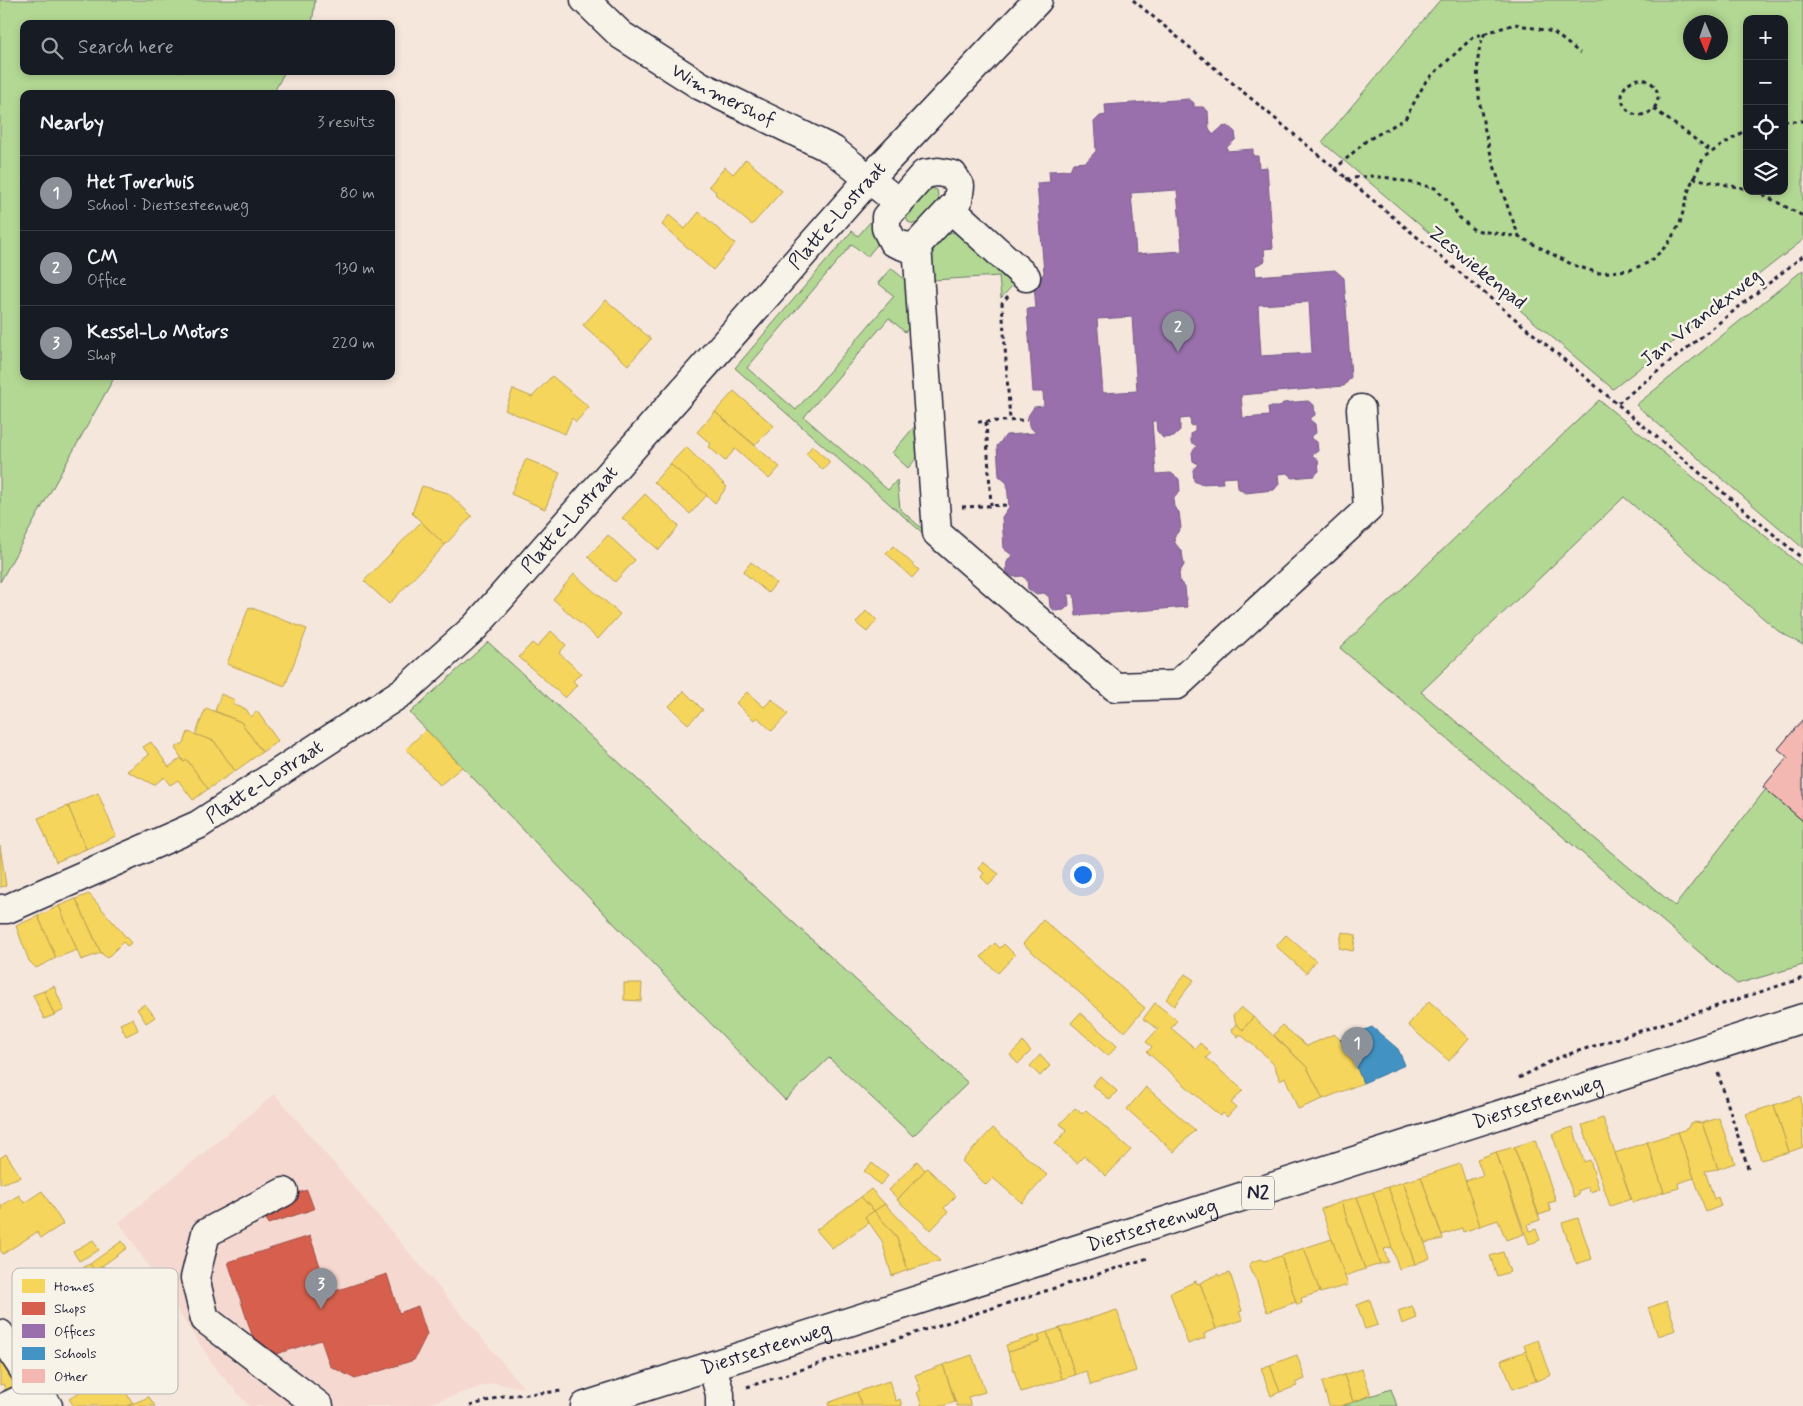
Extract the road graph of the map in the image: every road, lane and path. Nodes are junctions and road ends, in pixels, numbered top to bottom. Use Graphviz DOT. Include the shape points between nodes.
graph roads {
  1 [pos="585,0"];
  2 [pos="1038,0"];
  3 [pos="1133,0"];
  4 [pos="1485,33"];
  5 [pos="1580,53"];
  6 [pos="1654,109"];
  7 [pos="1788,121"];
  8 [pos="1803,121"];
  9 [pos="1743,131"];
  10 [pos="1711,151"];
  11 [pos="1334,170"];
  12 [pos="870,178"];
  13 [pos="1693,178"];
  14 [pos="1345,179"];
  15 [pos="1743,188"];
  16 [pos="1764,195"];
  17 [pos="898,203"];
  18 [pos="951,209"];
  19 [pos="1803,216"];
  20 [pos="1520,236"];
  21 [pos="917,245"];
  22 [pos="1803,256"];
  23 [pos="1026,277"];
  24 [pos="1002,303"];
  25 [pos="1618,403"];
  26 [pos="1361,409"];
  27 [pos="1010,420"];
  28 [pos="1027,420"];
  29 [pos="978,422"];
  30 [pos="986,422"];
  31 [pos="991,505"];
  32 [pos="1007,505"];
  33 [pos="935,508"];
  34 [pos="1803,559"];
  35 [pos="0,910"];
  36 [pos="1803,1018"];
  37 [pos="1712,1048"];
  38 [pos="1748,1168"];
  39 [pos="284,1192"];
  40 [pos="0,1334"];
  41 [pos="12,1352"];
  42 [pos="712,1366"];
  43 [pos="43,1399"];
  44 [pos="7,1406"];
  45 [pos="318,1406"];
  46 [pos="586,1406"];
  47 [pos="720,1406"];
  1 -- 12 [label="street, Wimmershof" via="621,35 701,86 833,150"];
  2 -- 12 [label="street, Platte-Lostraat"];
  3 -- 11 [label="path, Zeswiekenpad"];
  4 -- 5 [label="path" via="1515,24 1553,32"];
  4 -- 11 [label="path" via="1473,37 1426,81 1406,119 1366,141"];
  4 -- 20 [label="path" via="1478,46 1487,147"];
  6 -- 6 [label="path" via="1643,114 1632,113 1622,98 1625,87 1635,80 1651,83 1658,92"];
  6 -- 10 [label="path"];
  7 -- 8 [label="path"];
  9 -- 10 [label="path"];
  10 -- 13 [label="path"];
  11 -- 14 [label="path, Zeswiekenpad"];
  12 -- 17 [label="street, Wimmershof"];
  12 -- 35 [label="street, Platte-Lostraat" via="475,627 404,691 198,825"];
  13 -- 15 [label="path"];
  13 -- 20 [label="path" via="1680,223 1668,244 1650,262 1630,270 1599,273 1573,265"];
  14 -- 20 [label="path" via="1390,178 1435,188 1459,218 1474,230"];
  14 -- 25 [label="path, Zeswiekenpad"];
  16 -- 19 [label="path"];
  17 -- 18 [label="street" via="924,174 938,172 953,175 960,186 958,201"];
  17 -- 21 [label="street" via="886,217 886,228 893,242 906,247"];
  18 -- 21 [label="street"];
  18 -- 23 [label="street"];
  21 -- 33 [label="street"];
  22 -- 25 [label="path, Jan Vranckxweg"];
  24 -- 27 [label="path"];
  25 -- 34 [label="path, Zeswiekenpad"];
  26 -- 33 [label="street" via="1368,509 1177,685 1115,687 937,533"];
  27 -- 28 [label="path"];
  27 -- 30 [label="path"];
  29 -- 30 [label="path"];
  30 -- 31 [label="path"];
  31 -- 32 [label="path"];
  31 -- 33 [label="path"];
  36 -- 37 [label="street, Diestsesteenweg / N2"];
  37 -- 38 [label="path"];
  37 -- 42 [label="street, Diestsesteenweg / N2"];
  39 -- 45 [label="street" via="206,1233 195,1278 205,1319"];
  40 -- 41 [label="street"];
  42 -- 46 [label="street, Diestsesteenweg / N2"];
  42 -- 47 [label="street"];
  43 -- 44 [label="street"];
}
